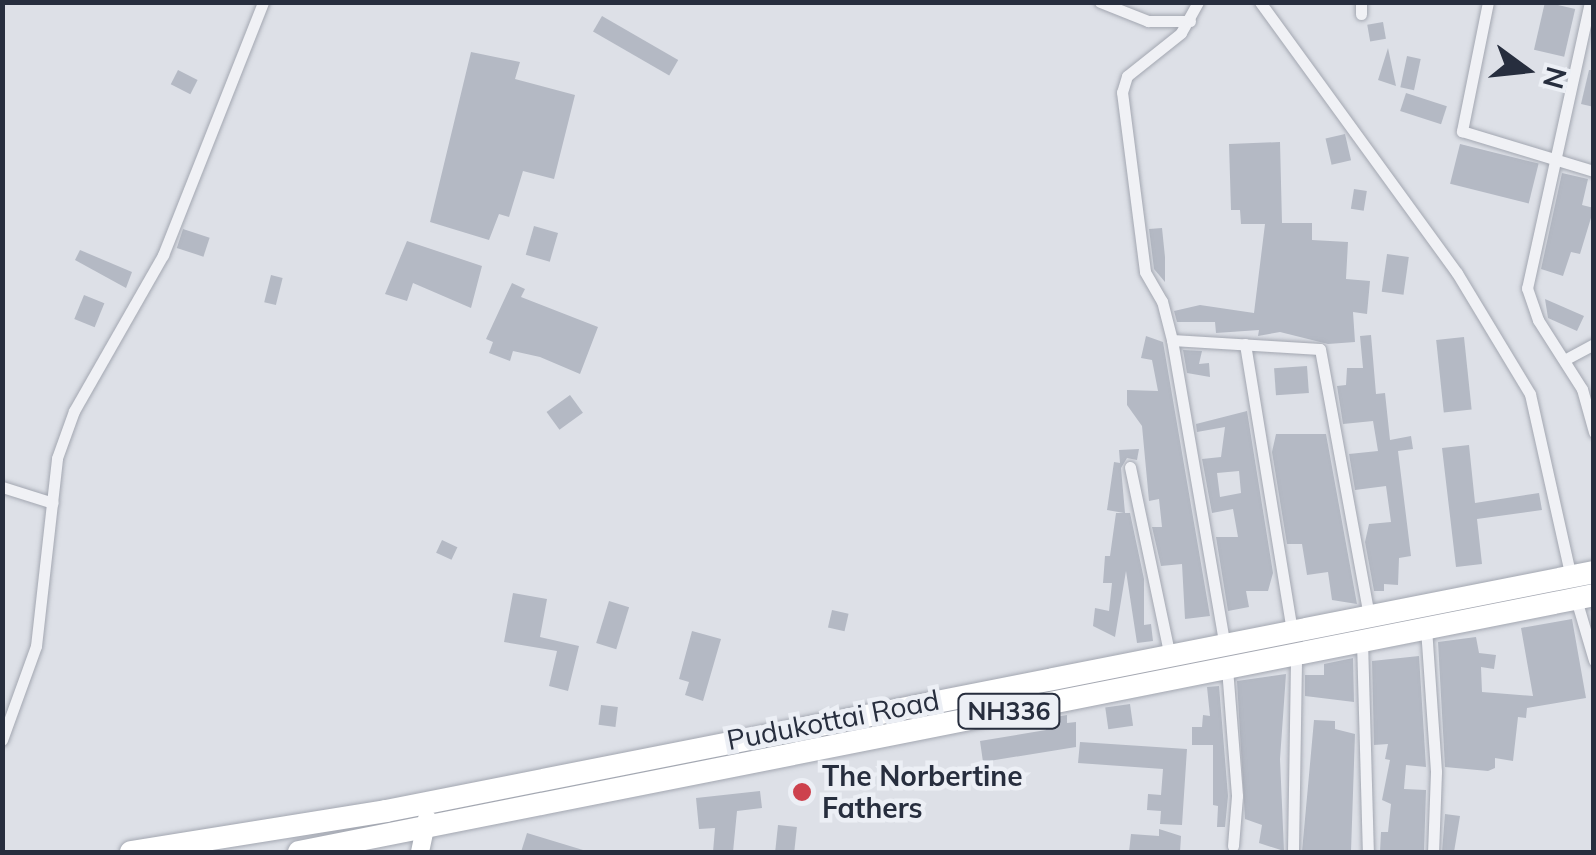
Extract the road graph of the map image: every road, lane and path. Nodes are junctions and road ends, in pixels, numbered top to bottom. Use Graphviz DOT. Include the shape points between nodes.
graph roads {
  1 [pos="263,2"];
  2 [pos="1100,2"];
  3 [pos="1198,2"];
  4 [pos="1260,2"];
  5 [pos="1488,2"];
  6 [pos="1590,2"];
  7 [pos="1190,21"];
  8 [pos="1554,160"];
  9 [pos="1594,170"];
  10 [pos="1172,340"];
  11 [pos="1245,344"];
  12 [pos="1594,344"];
  13 [pos="1566,359"];
  14 [pos="1594,432"];
  15 [pos="1130,467"];
  16 [pos="2,488"];
  17 [pos="53,503"];
  18 [pos="1584,586"];
  19 [pos="1369,616"];
  20 [pos="1426,628"];
  21 [pos="1362,641"];
  22 [pos="1294,642"];
  23 [pos="1170,656"];
  24 [pos="1226,657"];
  25 [pos="1594,660"];
  26 [pos="962,694"];
  27 [pos="969,719"];
  28 [pos="2,740"];
  29 [pos="431,802"];
  30 [pos="360,816"];
  31 [pos="422,842"];
  32 [pos="1233,846"];
  33 [pos="364,848"];
  34 [pos="131,852"];
  35 [pos="299,852"];
  36 [pos="1294,852"];
  37 [pos="1368,852"];
  38 [pos="1432,852"];
  1 -- 17 [label="street" via="163,255 74,411 57,458"];
  2 -- 7 [label="street" via="1148,21"];
  3 -- 7 [label="street"];
  4 -- 18 [label="street" via="1457,272 1530,394"];
  5 -- 8 [label="street" via="1462,132"];
  6 -- 8 [label="street"];
  7 -- 10 [label="street" via="1126,76 1122,92 1145,272 1162,300"];
  8 -- 9 [label="street"];
  8 -- 13 [label="street" via="1527,288 1538,320"];
  10 -- 11 [label="street"];
  10 -- 24 [label="street"];
  11 -- 19 [label="street" via="1320,349"];
  11 -- 22 [label="street"];
  12 -- 13 [label="street"];
  13 -- 14 [label="street"];
  15 -- 23 [label="street"];
  16 -- 17 [label="street"];
  17 -- 28 [label="street" via="36,646"];
  18 -- 19 [label="highway, Pudukottai Road / NH336"];
  18 -- 20 [label="highway, Pudukottai Road / NH336"];
  18 -- 25 [label="street"];
  19 -- 22 [label="highway, Pudukottai Road / NH336"];
  20 -- 21 [label="highway, Pudukottai Road / NH336"];
  20 -- 38 [label="street" via="1436,772"];
  21 -- 22 [label="highway, Pudukottai Road / NH336"];
  21 -- 37 [label="street"];
  22 -- 24 [label="highway, Pudukottai Road / NH336"];
  22 -- 36 [label="street"];
  23 -- 24 [label="highway, Pudukottai Road / NH336"];
  23 -- 26 [label="highway, Pudukottai Road / NH336"];
  24 -- 27 [label="highway, Pudukottai Road / NH336"];
  24 -- 32 [label="street" via="1237,796"];
  26 -- 27 [label="highway"];
  26 -- 29 [label="highway, Pudukottai Road / NH336"];
  27 -- 31 [label="highway, Pudukottai Road / NH336"];
  29 -- 30 [label="highway, Pudukottai Road / NH336"];
  29 -- 31 [label="street"];
  30 -- 33 [label="street"];
  30 -- 34 [label="highway, Pudukottai Road / NH336"];
  31 -- 33 [label="highway, Pudukottai Road / NH336"];
  33 -- 35 [label="highway, Pudukottai Road / NH336"];
}
